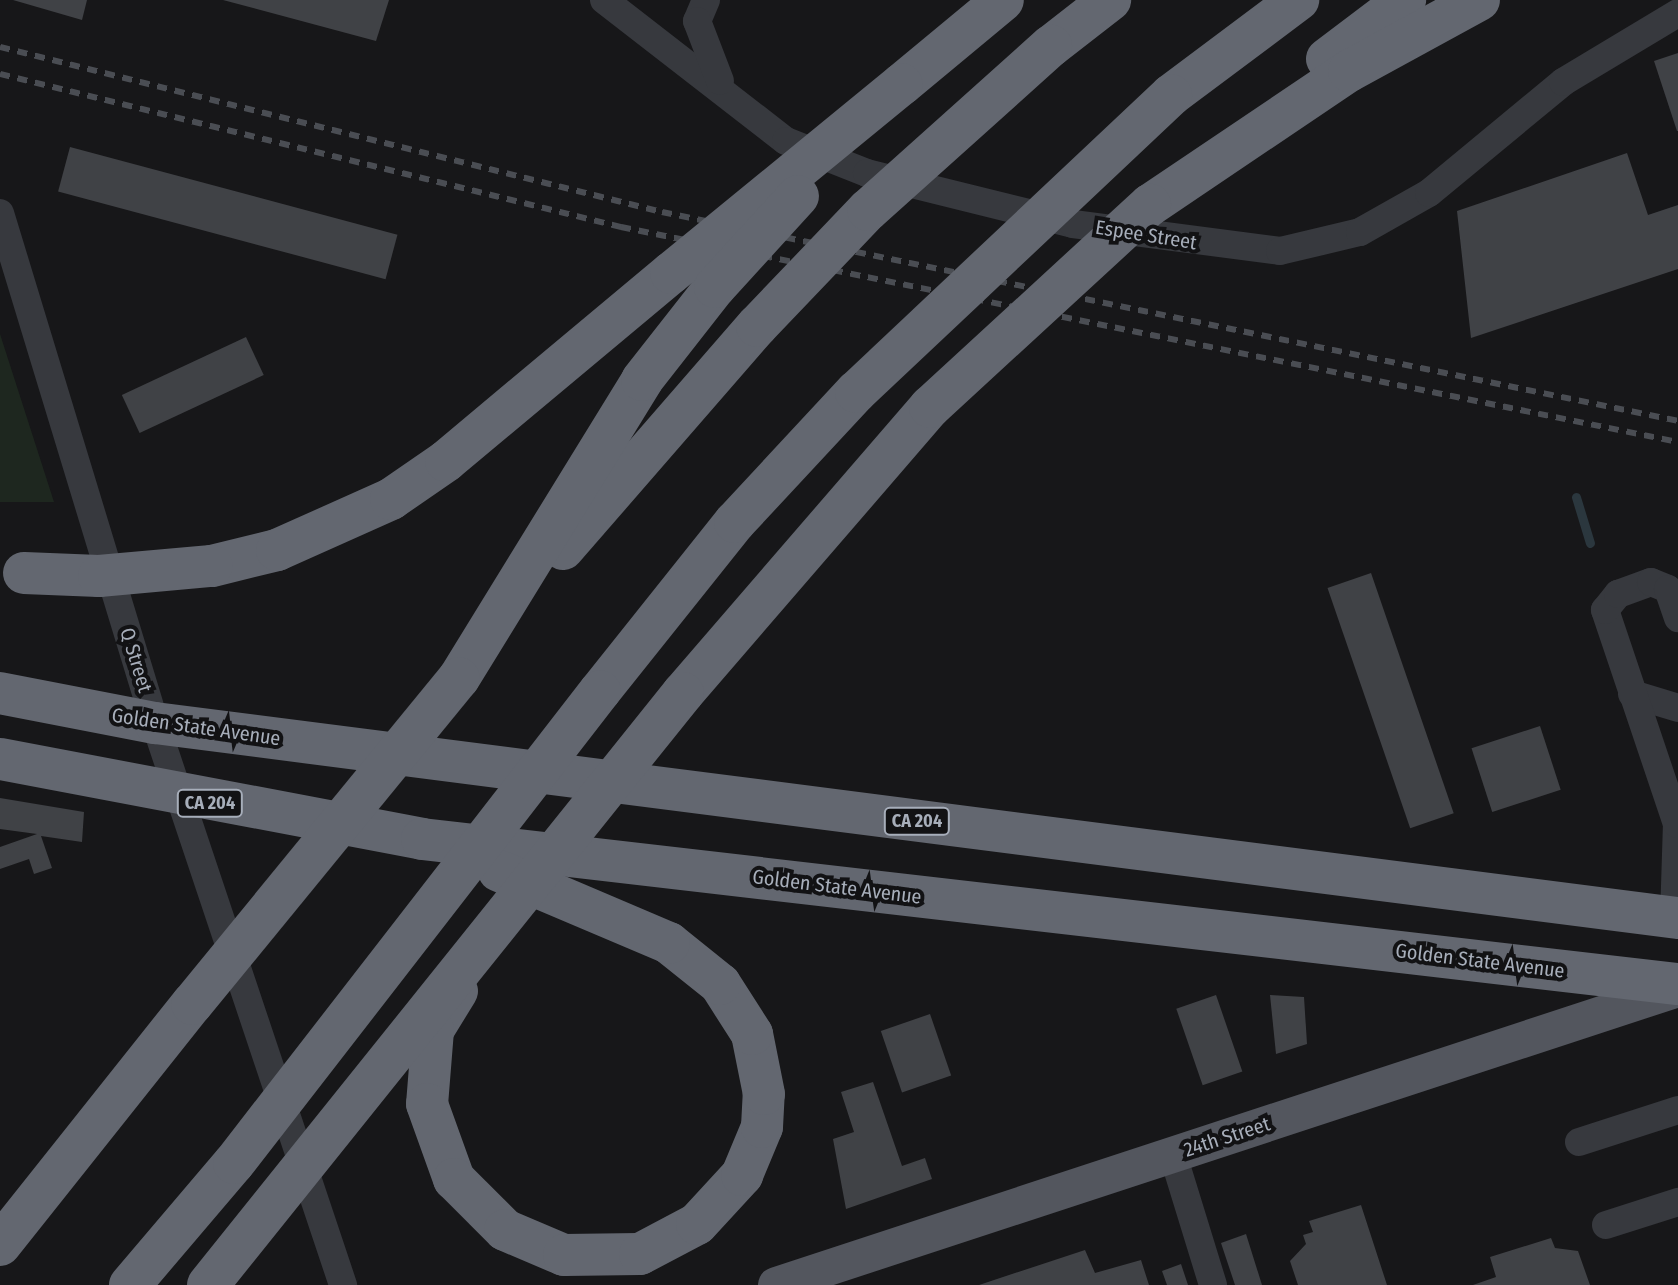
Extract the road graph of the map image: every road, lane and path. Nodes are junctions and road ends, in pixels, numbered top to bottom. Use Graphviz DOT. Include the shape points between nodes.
graph roads {
  1 [pos="604,0"];
  2 [pos="706,0"];
  3 [pos="1003,0"];
  4 [pos="1110,0"];
  5 [pos="1298,0"];
  6 [pos="1405,0"];
  7 [pos="1479,0"];
  8 [pos="1678,13"];
  9 [pos="902,84"];
  10 [pos="722,85"];
  11 [pos="1261,118"];
  12 [pos="0,213"];
  13 [pos="12,572"];
  14 [pos="1678,618"];
  15 [pos="459,678"];
  16 [pos="0,693"];
  17 [pos="1632,694"];
  18 [pos="1678,708"];
  19 [pos="155,723"];
  20 [pos="0,759"];
  21 [pos="182,798"];
  22 [pos="1678,824"];
  23 [pos="422,839"];
  24 [pos="502,918"];
  25 [pos="1676,918"];
  26 [pos="1678,986"];
  27 [pos="1678,1110"];
  28 [pos="1579,1142"];
  29 [pos="1173,1155"];
  30 [pos="1678,1202"];
  31 [pos="1606,1225"];
  32 [pos="0,1245"];
  33 [pos="840,1275"];
  34 [pos="130,1285"];
  35 [pos="208,1285"];
  36 [pos="343,1285"];
  37 [pos="776,1285"];
  38 [pos="1213,1285"];
  1 -- 10 [label="street, Espee Street"];
  2 -- 10 [label="street" via="697,21"];
  3 -- 9 [label="highway"];
  4 -- 15 [label="highway, bridge" via="868,210 757,326"];
  5 -- 34 [label="highway, bridge" via="1171,95 856,392 735,522 234,1163"];
  6 -- 11 [label="highway"];
  7 -- 11 [label="highway"];
  8 -- 10 [label="street, Espee Street" via="1563,82 1429,193 1360,232 1280,251 1073,224 867,173 786,141"];
  9 -- 13 [label="highway, bridge" via="391,499 277,550 212,566 99,576"];
  9 -- 15 [label="highway, bridge" via="715,287 642,380"];
  11 -- 24 [label="highway, bridge" via="1150,205 930,407 683,693"];
  12 -- 19 [label="street, Q Street"];
  14 -- 17 [label="street" via="1668,589 1651,582 1618,594 1605,610"];
  15 -- 32 [label="highway, bridge"];
  16 -- 19 [label="highway, Golden State Avenue / CA 204"];
  17 -- 18 [label="street"];
  17 -- 22 [label="street"];
  19 -- 21 [label="street, Q Street"];
  19 -- 25 [label="highway, Golden State Avenue / CA 204"];
  20 -- 21 [label="highway, Golden State Avenue / CA 204"];
  21 -- 23 [label="highway, Golden State Avenue / CA 204"];
  21 -- 36 [label="street, Q Street"];
  22 -- 25 [label="street"];
  23 -- 24 [label="highway, bridge" via="669,943 720,984 740,1011 760,1062 762,1127 742,1175 697,1224 640,1254 564,1255 505,1230 454,1179 435,1140 426,1067 433,1030"];
  23 -- 26 [label="highway, Golden State Avenue / CA 204"];
  24 -- 35 [label="highway, bridge"];
  26 -- 29 [label="main road, 24th Street"];
  27 -- 28 [label="street"];
  29 -- 33 [label="main road, 24th Street"];
  29 -- 38 [label="street"];
  30 -- 31 [label="street"];
  33 -- 37 [label="main road, 24th Street"];
}
